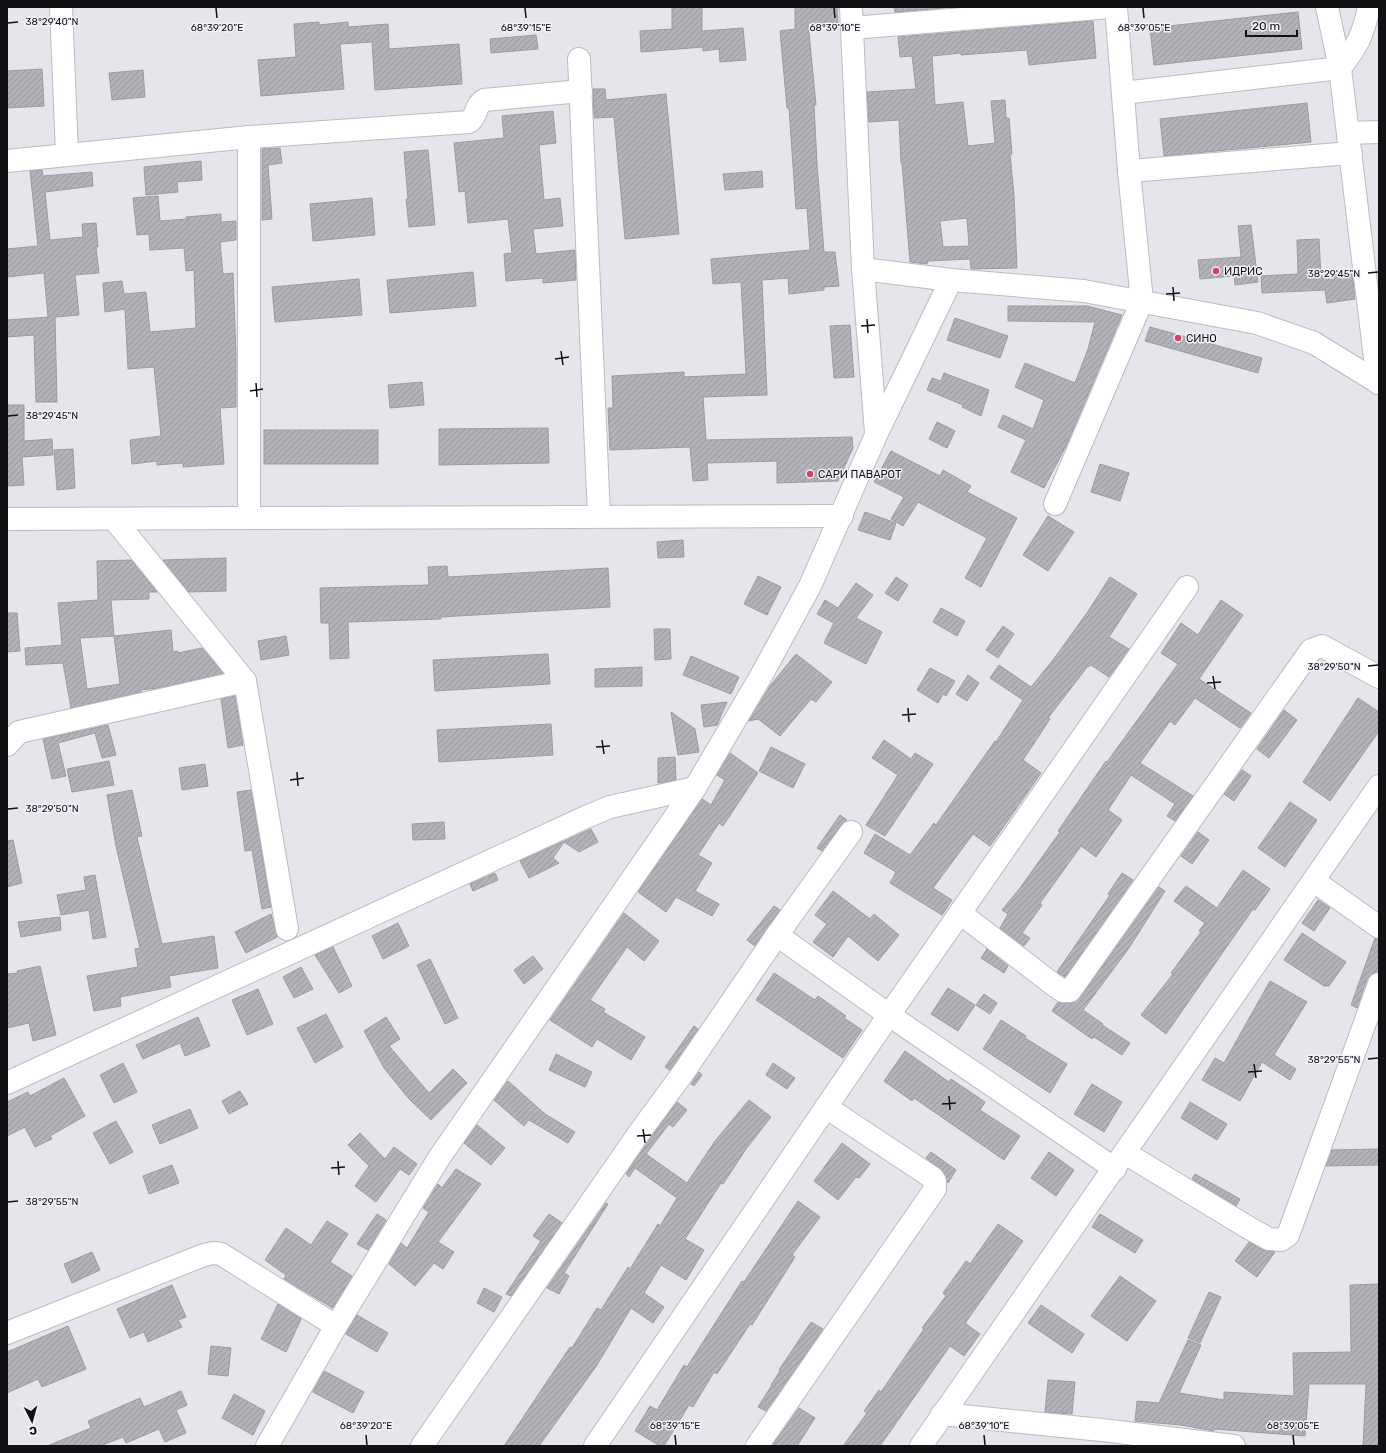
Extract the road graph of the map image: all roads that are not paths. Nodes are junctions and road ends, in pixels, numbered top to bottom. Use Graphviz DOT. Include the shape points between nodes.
graph roads {
  1 [pos="61,7"];
  2 [pos="1111,7"];
  3 [pos="1116,7"];
  4 [pos="1327,7"];
  5 [pos="1369,7"];
  6 [pos="852,18"];
  7 [pos="579,59"];
  8 [pos="1340,68"];
  9 [pos="581,91"];
  10 [pos="1123,93"];
  11 [pos="1379,132"];
  12 [pos="249,137"];
  13 [pos="1349,143"];
  14 [pos="67,154"];
  15 [pos="7,161"];
  16 [pos="1129,171"];
  17 [pos="864,269"];
  18 [pos="951,280"];
  19 [pos="1142,301"];
  20 [pos="1378,383"];
  21 [pos="876,435"];
  22 [pos="1056,504"];
  23 [pos="599,516"];
  24 [pos="842,516"];
  25 [pos="249,518"];
  26 [pos="7,519"];
  27 [pos="114,519"];
  28 [pos="1187,587"];
  29 [pos="1379,677"];
  30 [pos="245,681"];
  31 [pos="7,745"];
  32 [pos="1379,786"];
  33 [pos="695,788"];
  34 [pos="851,832"];
  35 [pos="1314,881"];
  36 [pos="960,913"];
  37 [pos="1379,927"];
  38 [pos="287,929"];
  39 [pos="777,935"];
  40 [pos="1379,984"];
  41 [pos="889,1015"];
  42 [pos="7,1083"];
  43 [pos="826,1107"];
  44 [pos="1120,1161"];
  45 [pos="336,1326"];
  46 [pos="7,1333"];
  47 [pos="942,1414"];
  48 [pos="267,1446"];
  49 [pos="422,1446"];
  50 [pos="595,1446"];
  51 [pos="757,1446"];
  52 [pos="921,1446"];
  53 [pos="1234,1446"];
  1 -- 14 [label="street"];
  2 -- 6 [label="street"];
  3 -- 10 [label="street"];
  4 -- 8 [label="street"];
  5 -- 8 [label="street" via="1364,32"];
  6 -- 17 [label="street"];
  7 -- 9 [label="street"];
  8 -- 10 [label="street"];
  8 -- 13 [label="street"];
  9 -- 12 [label="street" via="484,100 480,102 469,122"];
  9 -- 23 [label="street"];
  10 -- 16 [label="street"];
  11 -- 13 [label="street"];
  12 -- 14 [label="street"];
  12 -- 25 [label="street"];
  13 -- 16 [label="street"];
  13 -- 20 [label="street"];
  14 -- 15 [label="street"];
  16 -- 19 [label="street"];
  17 -- 18 [label="street"];
  17 -- 21 [label="street"];
  18 -- 19 [label="street" via="1084,291"];
  18 -- 21 [label="street"];
  19 -- 20 [label="street" via="1257,324 1314,343"];
  19 -- 22 [label="street"];
  21 -- 24 [label="street"];
  23 -- 24 [label="street"];
  23 -- 25 [label="street"];
  24 -- 33 [label="street" via="795,614"];
  25 -- 27 [label="street"];
  26 -- 27 [label="street"];
  27 -- 30 [label="street"];
  28 -- 36 [label="street"];
  29 -- 36 [label="street" via="1322,646 1311,650 1070,991 1063,991 1054,985"];
  30 -- 31 [label="street" via="19,732"];
  30 -- 38 [label="street"];
  32 -- 35 [label="street"];
  33 -- 42 [label="street" via="610,807 586,817"];
  33 -- 45 [label="street" via="439,1158"];
  34 -- 39 [label="street"];
  35 -- 37 [label="street"];
  35 -- 44 [label="street"];
  36 -- 41 [label="street"];
  39 -- 41 [label="street"];
  39 -- 49 [label="street"];
  40 -- 44 [label="street" via="1288,1235 1281,1240 1269,1239"];
  41 -- 43 [label="street"];
  41 -- 44 [label="street"];
  43 -- 50 [label="street"];
  43 -- 51 [label="street" via="933,1178 935,1189"];
  44 -- 47 [label="street"];
  45 -- 46 [label="street" via="221,1254 213,1253"];
  45 -- 48 [label="street"];
  47 -- 52 [label="street"];
  47 -- 53 [label="street"];
}
